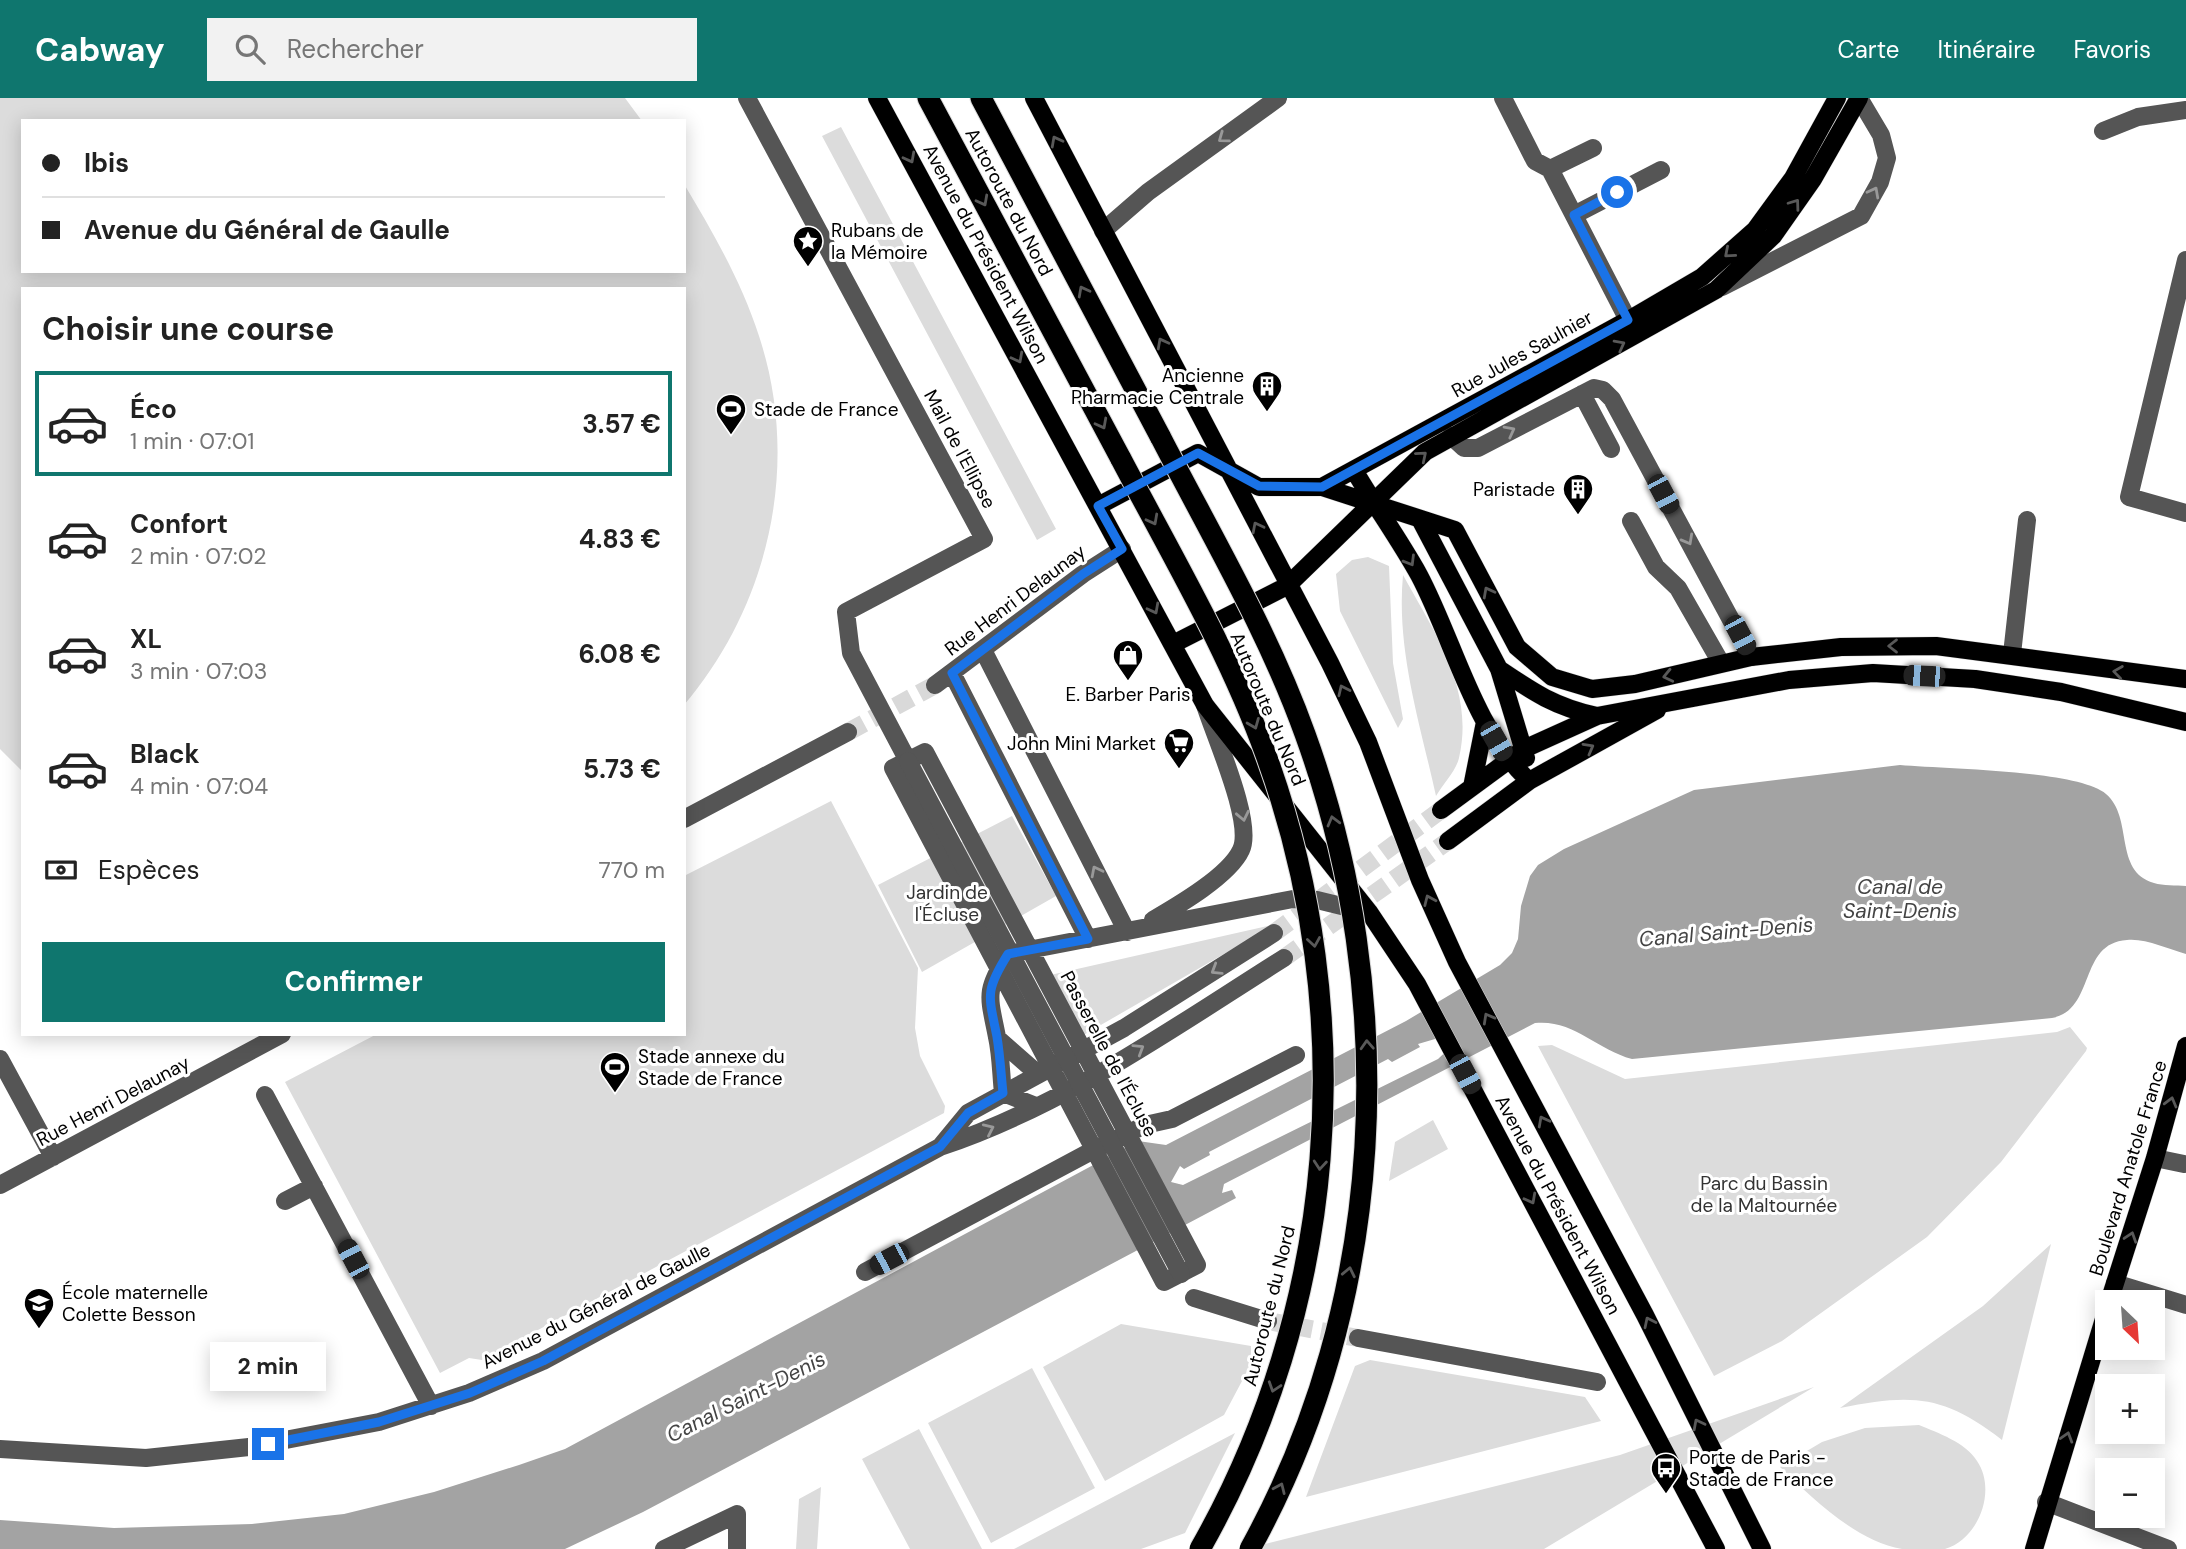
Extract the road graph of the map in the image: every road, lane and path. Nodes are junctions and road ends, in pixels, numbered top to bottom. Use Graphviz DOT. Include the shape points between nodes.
graph roads {
  1 [pos="747,98"];
  2 [pos="877,98"];
  3 [pos="928,98"];
  4 [pos="981,98"];
  5 [pos="1034,98"];
  6 [pos="1278,98"];
  7 [pos="1503,98"];
  8 [pos="1837,98"];
  9 [pos="1859,98"];
  10 [pos="2177,106"];
  11 [pos="2103,131"];
  12 [pos="1593,148"];
  13 [pos="1550,169"];
  14 [pos="1661,170"];
  15 [pos="1574,215"];
  16 [pos="1103,231"];
  17 [pos="2186,260"];
  18 [pos="1716,290"];
  19 [pos="1628,320"];
  20 [pos="1582,394"];
  21 [pos="1451,436"];
  22 [pos="1611,449"];
  23 [pos="1227,468"];
  24 [pos="1354,470"];
  25 [pos="1322,487"];
  26 [pos="1374,503"];
  27 [pos="1098,506"];
  28 [pos="2186,513"];
  29 [pos="1420,519"];
  30 [pos="2027,520"];
  31 [pos="1631,521"];
  32 [pos="1122,549"];
  33 [pos="1287,586"];
  34 [pos="1173,644"];
  35 [pos="983,650"];
  36 [pos="2012,654"];
  37 [pos="1751,657"];
  38 [pos="1721,663"];
  39 [pos="1499,669"];
  40 [pos="952,673"];
  41 [pos="2186,680"];
  42 [pos="935,685"];
  43 [pos="1673,702"];
  44 [pos="1205,705"];
  45 [pos="1597,716"];
  46 [pos="1485,722"];
  47 [pos="2186,722"];
  48 [pos="848,732"];
  49 [pos="1524,749"];
  50 [pos="1508,760"];
  51 [pos="908,761"];
  52 [pos="1529,781"];
  53 [pos="1472,787"];
  54 [pos="1441,810"];
  55 [pos="686,818"];
  56 [pos="1448,841"];
  57 [pos="1369,912"];
  58 [pos="1132,930"];
  59 [pos="1274,933"];
  60 [pos="1088,939"];
  61 [pos="1284,958"];
  62 [pos="278,1036"];
  63 [pos="997,1038"];
  64 [pos="2186,1046"];
  65 [pos="1296,1055"];
  66 [pos="0,1059"];
  67 [pos="1038,1074"];
  68 [pos="1003,1093"];
  69 [pos="265,1095"];
  70 [pos="1055,1096"];
  71 [pos="1036,1106"];
  72 [pos="940,1147"];
  73 [pos="1086,1154"];
  74 [pos="53,1157"];
  75 [pos="2155,1158"];
  76 [pos="2184,1164"];
  77 [pos="0,1185"];
  78 [pos="314,1186"];
  79 [pos="285,1201"];
  80 [pos="865,1272"];
  81 [pos="1181,1274"];
  82 [pos="2115,1283"];
  83 [pos="2113,1290"];
  84 [pos="1194,1298"];
  85 [pos="2186,1305"];
  86 [pos="1268,1321"];
  87 [pos="1358,1338"];
  88 [pos="2095,1347"];
  89 [pos="1597,1382"];
  90 [pos="431,1406"];
  91 [pos="0,1449"];
  92 [pos="2046,1502"];
  93 [pos="664,1549"];
  94 [pos="737,1549"];
  95 [pos="1200,1549"];
  96 [pos="1250,1549"];
  97 [pos="1716,1549"];
  98 [pos="1762,1549"];
  99 [pos="2034,1549"];
  100 [pos="2168,1549"];
  1 -- 51 [label="street, Mail de l'Ellipse" via="984,539 846,612 851,653"];
  2 -- 27 [label="main road, Avenue du Président Wilson, one-way"];
  3 -- 95 [label="highway, Autoroute du Nord, one-way, bridge" via="1219,648 1266,755 1303,879 1321,1007 1324,1096 1320,1165 1302,1284 1264,1417"];
  96 -- 4 [label="highway, Autoroute du Nord, one-way, bridge" via="1298,1447 1330,1353 1358,1218 1368,1096 1365,1011 1348,886 1329,805 1308,743 1256,623"];
  16 -- 5 [label="main road, Avenue du Président Wilson, one-way"];
  6 -- 16 [label="street, one-way" via="1148,192"];
  7 -- 13 [label="street" via="1535,161"];
  8 -- 19 [label="main road, Rue Jules Saulnier, one-way" via="1793,178 1755,230 1702,277"];
  18 -- 9 [label="main road, Rue Jules Saulnier, one-way" via="1773,236"];
  18 -- 9 [label="street, one-way" via="1861,216 1888,158 1881,135"];
  10 -- 11 [label="street"];
  12 -- 13 [label="street"];
  13 -- 15 [label="street"];
  14 -- 15 [label="street"];
  15 -- 19 [label="street"];
  23 -- 16 [label="main road, Avenue du Président Wilson, one-way"];
  17 -- 28 [label="street" via="2129,497"];
  21 -- 18 [label="main road, Rue Jules Saulnier, one-way"];
  19 -- 24 [label="main road, Rue Jules Saulnier"];
  21 -- 20 [label="street, one-way" via="1464,448 1478,448"];
  20 -- 22 [label="street"];
  20 -- 37 [label="street, one-way" via="1594,388 1612,399"];
  26 -- 21 [label="main road, Rue Jules Saulnier, one-way" via="1425,452"];
  23 -- 25 [label="main road, Rue Jules Saulnier" via="1259,486"];
  23 -- 27 [label="main road, Rue Jules Saulnier" via="1198,453"];
  33 -- 23 [label="main road, Avenue du Président Wilson, one-way"];
  24 -- 25 [label="main road, Rue Jules Saulnier"];
  24 -- 26 [label="main road"];
  25 -- 26 [label="main road"];
  26 -- 29 [label="main road"];
  26 -- 33 [label="main road, Rue Jules Saulnier"];
  26 -- 46 [label="main road, one-way" via="1419,576"];
  27 -- 32 [label="main road, Avenue du Président Wilson"];
  38 -- 29 [label="main road, one-way" via="1635,684 1592,689 1552,677 1517,647 1455,530"];
  29 -- 39 [label="main road"];
  30 -- 36 [label="street"];
  31 -- 38 [label="street" via="1656,567 1678,588"];
  32 -- 34 [label="main road, Avenue du Président Wilson, one-way"];
  32 -- 35 [label="street, Rue Henri Delaunay"];
  33 -- 34 [label="main road, Rue Jules Saulnier"];
  98 -- 33 [label="main road, Avenue du Président Wilson, one-way" via="1457,962 1420,880 1368,742"];
  34 -- 44 [label="main road, Avenue du Président Wilson"];
  35 -- 40 [label="street, Rue Henri Delaunay"];
  58 -- 35 [label="street, one-way"];
  36 -- 37 [label="main road, one-way" via="1936,646 1854,646"];
  41 -- 36 [label="main road, one-way"];
  37 -- 38 [label="main road"];
  39 -- 45 [label="main road" via="1545,700"];
  39 -- 49 [label="main road"];
  40 -- 42 [label="street, Rue Henri Delaunay"];
  40 -- 60 [label="street"];
  43 -- 45 [label="main road"];
  43 -- 47 [label="main road" via="1789,680 1873,673 1975,679 2061,692"];
  52 -- 43 [label="main road, one-way"];
  44 -- 57 [label="main road, Avenue du Président Wilson"];
  44 -- 58 [label="street, one-way" via="1240,804 1246,830 1242,847 1220,873 1180,904"];
  45 -- 49 [label="main road"];
  46 -- 50 [label="main road"];
  46 -- 53 [label="main road"];
  48 -- 55 [label="street"];
  49 -- 50 [label="main road"];
  49 -- 52 [label="main road"];
  50 -- 52 [label="main road"];
  50 -- 53 [label="main road"];
  51 -- 81 [label="street, Passerelle de l'Écluse, bridge"];
  52 -- 56 [label="main road"];
  53 -- 54 [label="main road"];
  57 -- 58 [label="street" via="1293,899"];
  57 -- 97 [label="main road, Avenue du Président Wilson, one-way" via="1417,984"];
  58 -- 60 [label="street"];
  59 -- 67 [label="street, Avenue du Général de Gaulle, one-way" via="1124,1028"];
  60 -- 63 [label="street" via="1008,954 992,979 988,1006"];
  70 -- 61 [label="street, Avenue du Général de Gaulle, one-way"];
  62 -- 74 [label="street, Rue Henri Delaunay"];
  63 -- 67 [label="street"];
  63 -- 68 [label="street"];
  75 -- 64 [label="main road, Boulevard Anatole France, one-way"];
  65 -- 73 [label="street" via="1172,1119 1145,1125"];
  66 -- 74 [label="street"];
  67 -- 68 [label="street, Avenue du Général de Gaulle"];
  67 -- 71 [label="street"];
  68 -- 71 [label="street"];
  68 -- 72 [label="street, Avenue du Général de Gaulle" via="968,1113"];
  69 -- 78 [label="street"];
  70 -- 71 [label="street, Avenue du Général de Gaulle"];
  70 -- 73 [label="street"];
  72 -- 71 [label="street, Avenue du Général de Gaulle, one-way" via="983,1133"];
  72 -- 90 [label="street, Avenue du Général de Gaulle" via="543,1361"];
  73 -- 80 [label="street"];
  74 -- 77 [label="street, Rue Henri Delaunay"];
  75 -- 76 [label="street"];
  82 -- 75 [label="main road, Boulevard Anatole France, one-way"];
  78 -- 79 [label="street"];
  78 -- 90 [label="street"];
  82 -- 83 [label="main road, Boulevard Anatole France"];
  82 -- 85 [label="street"];
  84 -- 86 [label="street"];
  87 -- 89 [label="street"];
  92 -- 88 [label="main road, one-way"];
  90 -- 91 [label="street, Avenue du Général de Gaulle" via="307,1438 146,1458"];
  92 -- 99 [label="main road"];
  92 -- 100 [label="street"];
  93 -- 94 [label="street" via="737,1514"];
}
